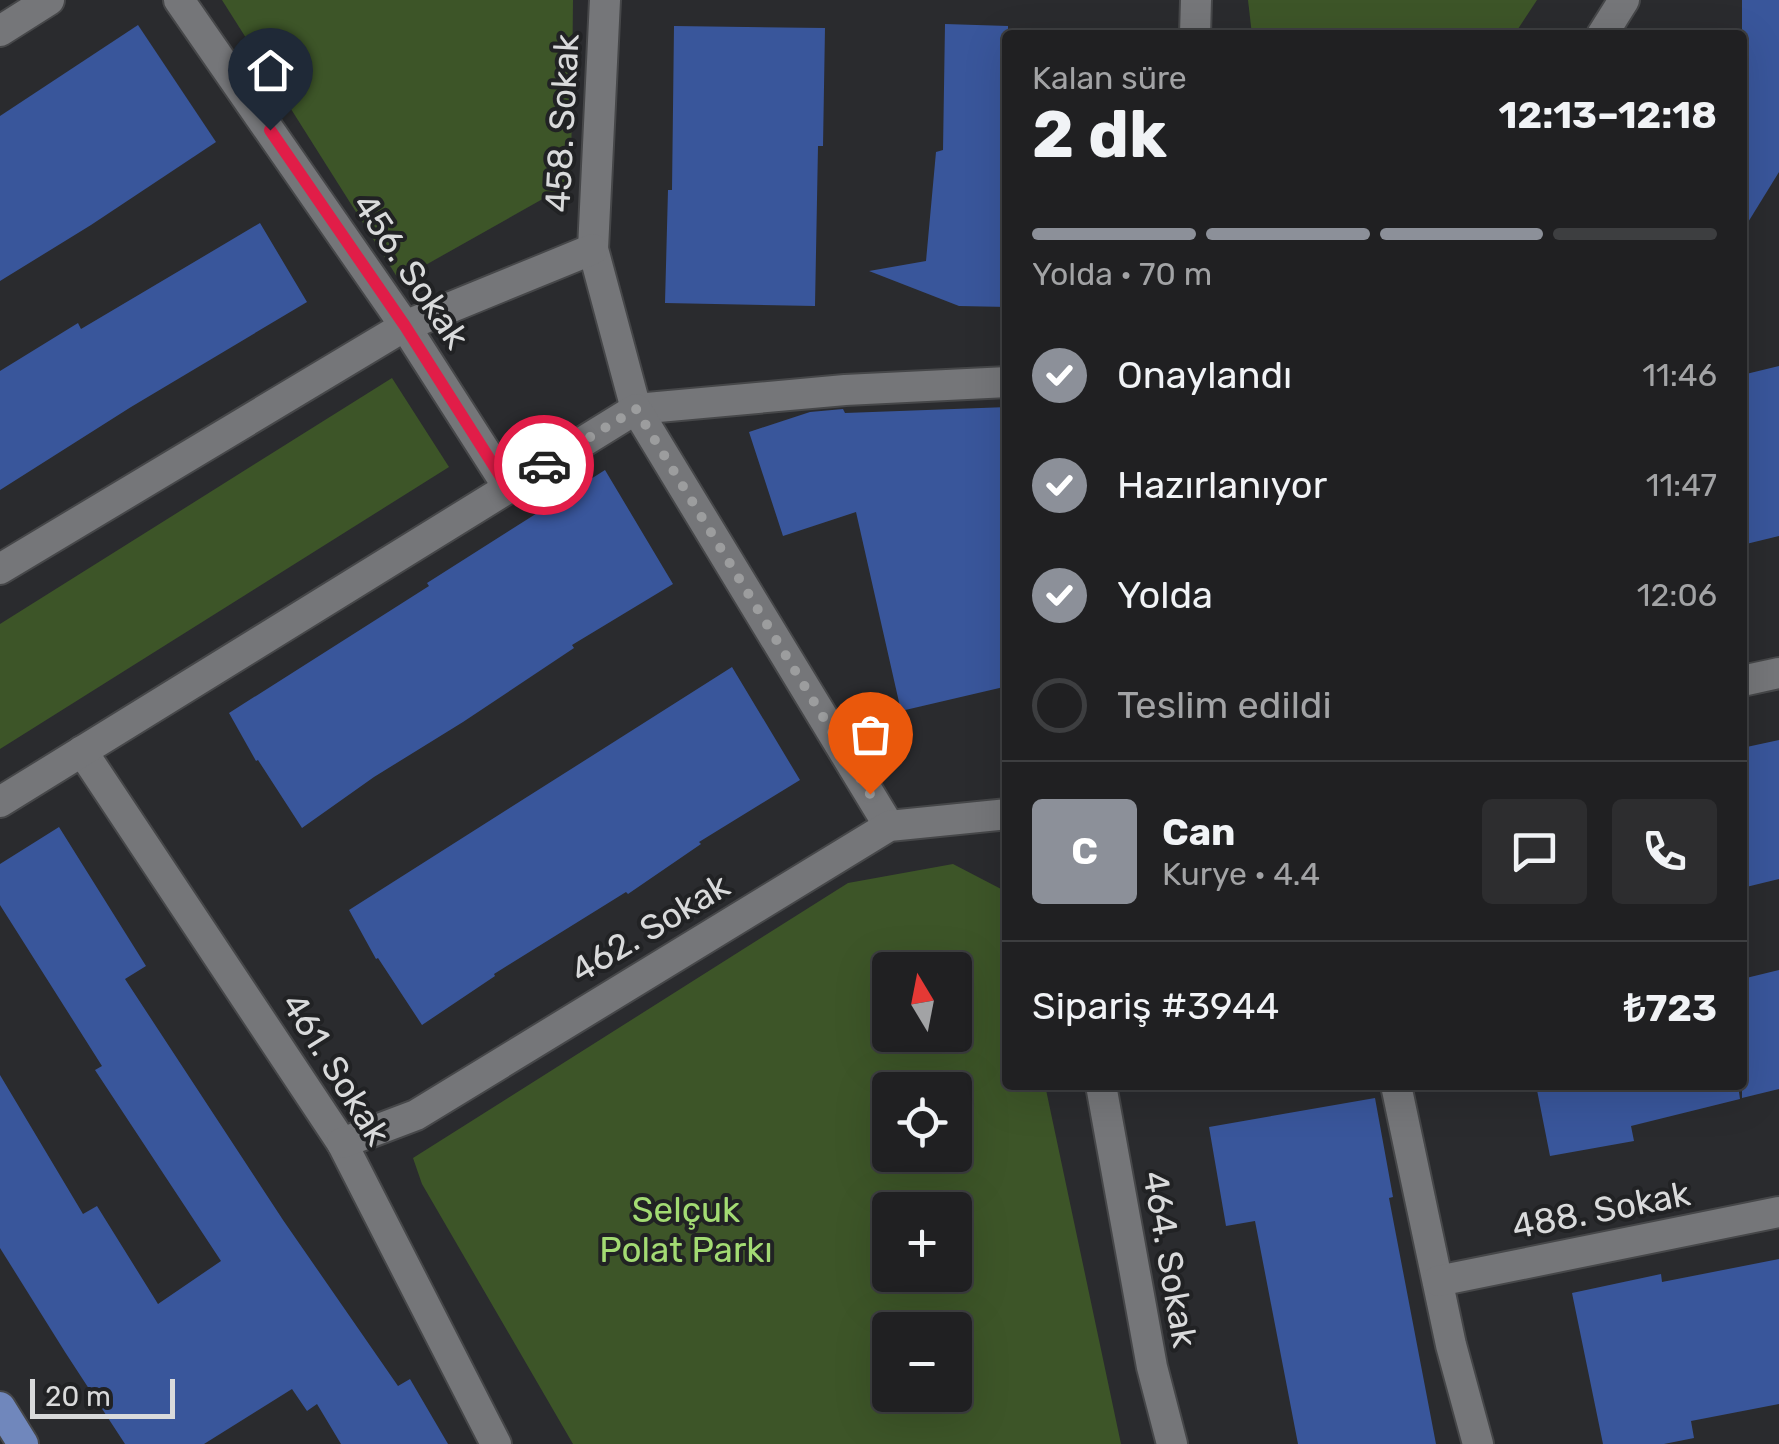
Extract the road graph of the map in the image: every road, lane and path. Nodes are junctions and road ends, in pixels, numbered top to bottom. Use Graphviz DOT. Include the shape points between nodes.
graph roads {
  1 [pos="50,0"];
  2 [pos="179,0"];
  3 [pos="605,0"];
  4 [pos="1196,0"];
  5 [pos="1624,0"];
  6 [pos="1194,30"];
  7 [pos="1605,30"];
  8 [pos="0,31"];
  9 [pos="593,249"];
  10 [pos="405,326"];
  11 [pos="1002,382"];
  12 [pos="636,409"];
  13 [pos="508,488"];
  14 [pos="0,569"];
  15 [pos="1779,673"];
  16 [pos="1747,679"];
  17 [pos="82,750"];
  18 [pos="0,802"];
  19 [pos="1002,815"];
  20 [pos="889,826"];
  21 [pos="1102,1090"];
  22 [pos="1397,1090"];
  23 [pos="342,1143"];
  24 [pos="1779,1212"];
  25 [pos="1438,1281"];
  26 [pos="0,1407"];
  27 [pos="23,1444"];
  28 [pos="496,1444"];
  29 [pos="1172,1444"];
  30 [pos="1478,1444"];
  1 -- 8 [label="street"];
  2 -- 10 [label="street, 456. Sokak"];
  3 -- 9 [label="street, 458. Sokak"];
  4 -- 6 [label="street"];
  5 -- 7 [label="street"];
  9 -- 10 [label="street"];
  9 -- 12 [label="street, 458. Sokak"];
  10 -- 13 [label="street, 456. Sokak"];
  10 -- 14 [label="street"];
  11 -- 12 [label="street"];
  12 -- 13 [label="street"];
  12 -- 20 [label="street, 458. Sokak"];
  13 -- 17 [label="street"];
  15 -- 16 [label="street"];
  17 -- 18 [label="street"];
  17 -- 23 [label="street, 461. Sokak"];
  19 -- 20 [label="street, 462. Sokak"];
  20 -- 23 [label="street, 462. Sokak" via="416,1115"];
  21 -- 29 [label="street, 464. Sokak"];
  22 -- 25 [label="street"];
  23 -- 28 [label="street, 461. Sokak"];
  24 -- 25 [label="street, 488. Sokak"];
  25 -- 30 [label="street"];
  26 -- 27 [label="main road"];
}
